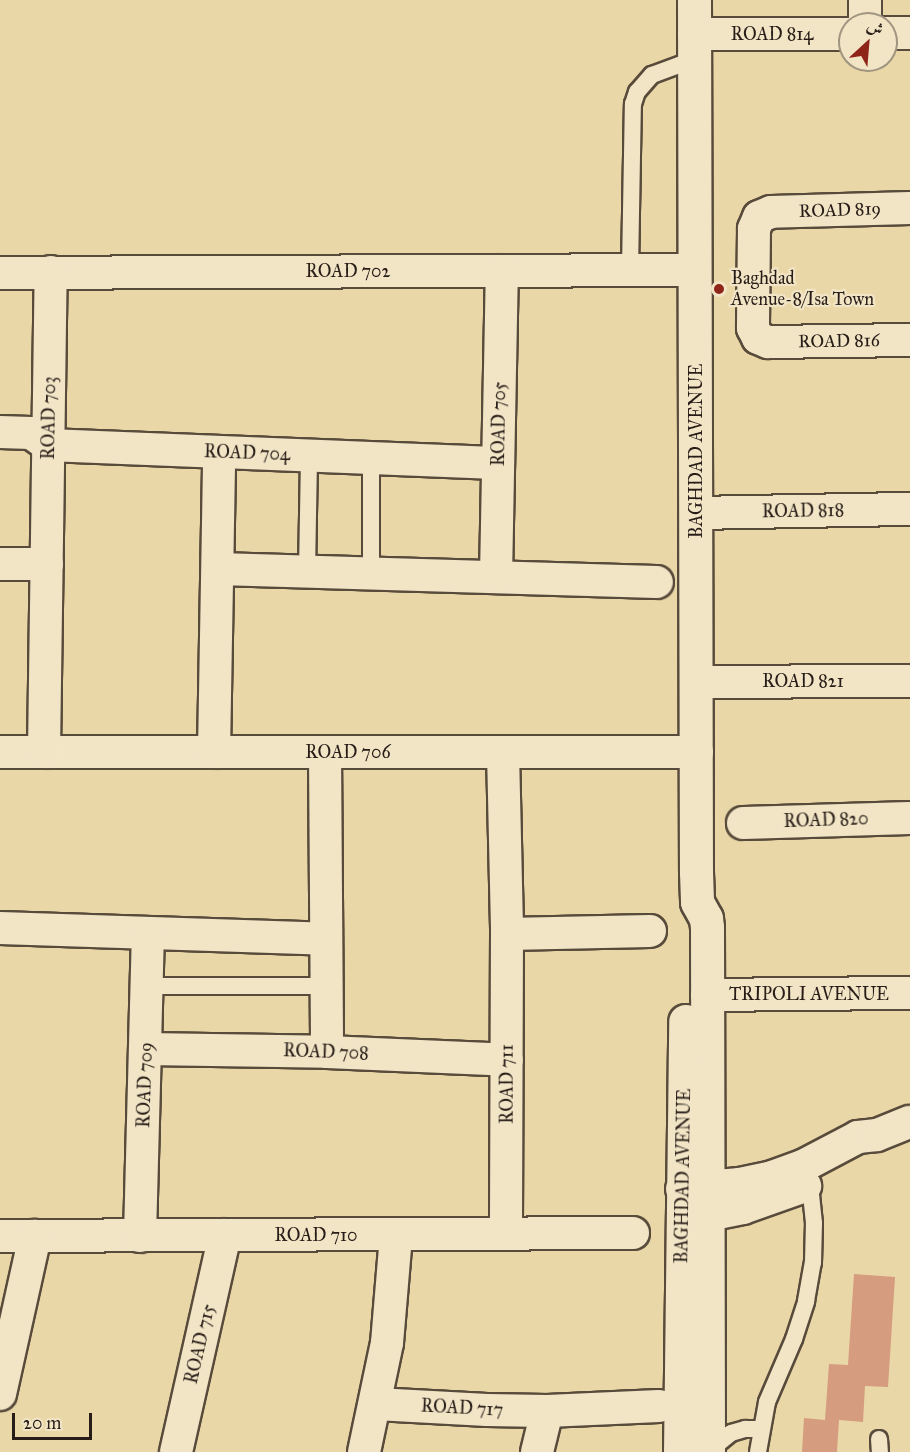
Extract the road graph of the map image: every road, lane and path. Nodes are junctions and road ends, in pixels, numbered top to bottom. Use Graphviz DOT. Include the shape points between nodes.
graph roads {
  1 [pos="694,0"];
  2 [pos="838,35"];
  3 [pos="695,47"];
  4 [pos="910,208"];
  5 [pos="630,270"];
  6 [pos="695,270"];
  7 [pos="502,271"];
  8 [pos="51,272"];
  9 [pos="0,273"];
  10 [pos="910,340"];
  11 [pos="768,342"];
  12 [pos="0,432"];
  13 [pos="48,445"];
  14 [pos="219,452"];
  15 [pos="309,455"];
  16 [pos="371,458"];
  17 [pos="498,463"];
  18 [pos="910,509"];
  19 [pos="696,513"];
  20 [pos="0,564"];
  21 [pos="47,564"];
  22 [pos="218,569"];
  23 [pos="308,572"];
  24 [pos="371,574"];
  25 [pos="496,578"];
  26 [pos="657,582"];
  27 [pos="910,681"];
  28 [pos="697,682"];
  29 [pos="0,752"];
  30 [pos="44,752"];
  31 [pos="214,752"];
  32 [pos="325,752"];
  33 [pos="503,752"];
  34 [pos="697,752"];
  35 [pos="910,818"];
  36 [pos="743,823"];
  37 [pos="697,902"];
  38 [pos="0,928"];
  39 [pos="650,931"];
  40 [pos="148,934"];
  41 [pos="507,934"];
  42 [pos="326,939"];
  43 [pos="147,986"];
  44 [pos="327,986"];
  45 [pos="910,993"];
  46 [pos="707,995"];
  47 [pos="146,1049"];
  48 [pos="327,1052"];
  49 [pos="507,1060"];
  50 [pos="910,1122"];
  51 [pos="877,1135"];
  52 [pos="810,1184"];
  53 [pos="695,1203"];
  54 [pos="633,1233"];
  55 [pos="506,1234"];
  56 [pos="225,1235"];
  57 [pos="396,1235"];
  58 [pos="0,1236"];
  59 [pos="35,1236"];
  60 [pos="140,1236"];
  61 [pos="0,1394"];
  62 [pos="376,1404"];
  63 [pos="659,1406"];
  64 [pos="547,1411"];
  65 [pos="760,1429"];
  66 [pos="176,1452"];
  67 [pos="364,1452"];
  68 [pos="537,1452"];
  69 [pos="680,1452"];
  70 [pos="709,1452"];
  71 [pos="758,1452"];
  1 -- 3 [label="street, BAGHDAD AVENUE"];
  2 -- 3 [label="street, ROAD 814"];
  3 -- 5 [label="lane" via="652,75 637,92 633,104"];
  3 -- 6 [label="street, BAGHDAD AVENUE"];
  4 -- 11 [label="street, ROAD 819" via="771,212 759,217 754,229 753,328 758,338"];
  5 -- 6 [label="street, ROAD 702"];
  5 -- 7 [label="street, ROAD 702"];
  6 -- 19 [label="street, BAGHDAD AVENUE"];
  7 -- 8 [label="street, ROAD 702"];
  7 -- 17 [label="street, ROAD 705"];
  8 -- 9 [label="street, ROAD 702"];
  8 -- 13 [label="street, ROAD 703"];
  10 -- 11 [label="street, ROAD 816"];
  12 -- 13 [label="street, ROAD 704" via="31,433"];
  13 -- 14 [label="street, ROAD 704"];
  13 -- 21 [label="street, ROAD 703"];
  14 -- 15 [label="street, ROAD 704"];
  14 -- 22 [label="street"];
  15 -- 16 [label="street, ROAD 704"];
  15 -- 23 [label="lane"];
  16 -- 17 [label="street, ROAD 704"];
  16 -- 24 [label="lane"];
  17 -- 25 [label="street, ROAD 705"];
  18 -- 19 [label="street, ROAD 818"];
  19 -- 28 [label="street, BAGHDAD AVENUE"];
  20 -- 21 [label="street"];
  21 -- 30 [label="street, ROAD 703"];
  22 -- 23 [label="street"];
  22 -- 31 [label="street"];
  23 -- 24 [label="street"];
  24 -- 25 [label="street"];
  25 -- 26 [label="street"];
  27 -- 28 [label="street, ROAD 821"];
  28 -- 34 [label="street, BAGHDAD AVENUE"];
  29 -- 30 [label="street, ROAD 706"];
  30 -- 31 [label="street, ROAD 706"];
  31 -- 32 [label="street, ROAD 706"];
  32 -- 33 [label="street, ROAD 706"];
  32 -- 42 [label="street"];
  33 -- 34 [label="street, ROAD 706"];
  33 -- 41 [label="street, ROAD 711"];
  34 -- 37 [label="street, BAGHDAD AVENUE"];
  35 -- 36 [label="street, ROAD 820"];
  37 -- 46 [label="street, BAGHDAD AVENUE" via="707,927"];
  37 -- 53 [label="street, BAGHDAD AVENUE" via="687,926"];
  38 -- 40 [label="street"];
  39 -- 41 [label="street"];
  40 -- 42 [label="street"];
  40 -- 43 [label="street, ROAD 709"];
  41 -- 49 [label="street, ROAD 711"];
  42 -- 44 [label="street"];
  43 -- 44 [label="lane"];
  43 -- 47 [label="street, ROAD 709"];
  44 -- 48 [label="street"];
  45 -- 46 [label="street, TRIPOLI AVENUE"];
  46 -- 53 [label="street, BAGHDAD AVENUE"];
  47 -- 48 [label="street, ROAD 708"];
  47 -- 60 [label="street, ROAD 709"];
  48 -- 49 [label="street, ROAD 708"];
  49 -- 55 [label="street, ROAD 711"];
  50 -- 51 [label="street"];
  51 -- 52 [label="street" via="859,1157"];
  51 -- 53 [label="street" via="858,1137 803,1166"];
  52 -- 53 [label="street" via="752,1205"];
  52 -- 65 [label="lane" via="813,1253 806,1301 766,1402"];
  53 -- 69 [label="street, BAGHDAD AVENUE"];
  53 -- 70 [label="street, BAGHDAD AVENUE"];
  54 -- 55 [label="street, ROAD 710"];
  55 -- 57 [label="street, ROAD 710"];
  56 -- 57 [label="street, ROAD 710"];
  56 -- 60 [label="street, ROAD 710"];
  56 -- 66 [label="street, ROAD 715"];
  57 -- 62 [label="street" via="387,1343"];
  58 -- 59 [label="street, ROAD 710"];
  59 -- 60 [label="street, ROAD 710"];
  59 -- 61 [label="street"];
  62 -- 64 [label="street, ROAD 717"];
  62 -- 67 [label="street"];
  63 -- 64 [label="street, ROAD 717"];
  64 -- 68 [label="street"];
  65 -- 70 [label="lane" via="731,1433"];
  65 -- 71 [label="lane"];
}
